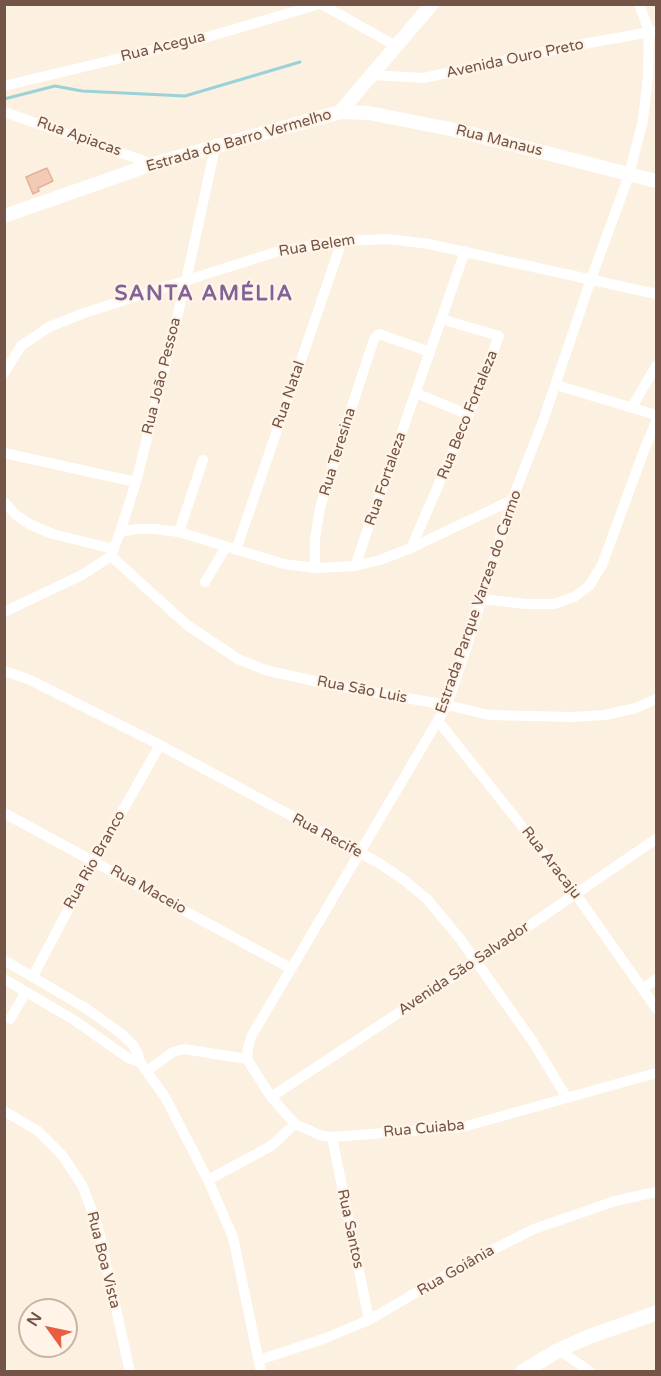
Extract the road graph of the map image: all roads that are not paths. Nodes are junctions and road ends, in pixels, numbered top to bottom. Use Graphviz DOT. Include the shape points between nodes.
graph roads {
  1 [pos="320,4"];
  2 [pos="432,4"];
  3 [pos="639,4"];
  4 [pos="653,31"];
  5 [pos="396,46"];
  6 [pos="372,75"];
  7 [pos="4,86"];
  8 [pos="4,112"];
  9 [pos="340,112"];
  10 [pos="215,148"];
  11 [pos="153,164"];
  12 [pos="629,175"];
  13 [pos="657,181"];
  14 [pos="4,216"];
  15 [pos="342,241"];
  16 [pos="465,251"];
  17 [pos="591,279"];
  18 [pos="186,281"];
  19 [pos="657,294"];
  20 [pos="441,319"];
  21 [pos="430,352"];
  22 [pos="657,366"];
  23 [pos="4,373"];
  24 [pos="556,385"];
  25 [pos="416,393"];
  26 [pos="632,408"];
  27 [pos="469,415"];
  28 [pos="657,415"];
  29 [pos="657,422"];
  30 [pos="4,453"];
  31 [pos="203,460"];
  32 [pos="136,482"];
  33 [pos="512,500"];
  34 [pos="4,502"];
  35 [pos="120,532"];
  36 [pos="179,532"];
  37 [pos="231,548"];
  38 [pos="411,548"];
  39 [pos="112,553"];
  40 [pos="355,566"];
  41 [pos="315,568"];
  42 [pos="205,582"];
  43 [pos="481,599"];
  44 [pos="4,612"];
  45 [pos="4,671"];
  46 [pos="657,699"];
  47 [pos="447,705"];
  48 [pos="439,722"];
  49 [pos="160,745"];
  50 [pos="4,813"];
  51 [pos="657,839"];
  52 [pos="359,853"];
  53 [pos="94,861"];
  54 [pos="575,893"];
  55 [pos="4,960"];
  56 [pos="476,962"];
  57 [pos="290,968"];
  58 [pos="33,976"];
  59 [pos="4,979"];
  60 [pos="657,979"];
  61 [pos="643,989"];
  62 [pos="26,992"];
  63 [pos="657,1008"];
  64 [pos="10,1019"];
  65 [pos="247,1059"];
  66 [pos="143,1066"];
  67 [pos="657,1073"];
  68 [pos="271,1097"];
  69 [pos="567,1098"];
  70 [pos="4,1111"];
  71 [pos="296,1124"];
  72 [pos="332,1137"];
  73 [pos="208,1180"];
  74 [pos="657,1192"];
  75 [pos="657,1313"];
  76 [pos="369,1320"];
  77 [pos="559,1350"];
  78 [pos="260,1366"];
  79 [pos="130,1371"];
  80 [pos="522,1371"];
  81 [pos="591,1371"];
  1 -- 5 [label="street"];
  1 -- 7 [label="street, Rua Acegua" via="204,38"];
  2 -- 5 [label="street, Estrada do Barro Vermelho"];
  3 -- 4 [label="street"];
  4 -- 6 [label="street, Avenida Ouro Preto" via="424,78"];
  4 -- 12 [label="street, Estrada Parque Varzea do Carmo" via="643,120"];
  5 -- 6 [label="street, Estrada do Barro Vermelho"];
  6 -- 9 [label="street, Estrada do Barro Vermelho"];
  8 -- 11 [label="street, Rua Apiacas"];
  9 -- 10 [label="street, Estrada do Barro Vermelho"];
  9 -- 12 [label="street, Rua Manaus" via="369,113 460,131"];
  10 -- 11 [label="street, Estrada do Barro Vermelho"];
  10 -- 18 [label="street, Rua João Pessoa"];
  11 -- 14 [label="street, Estrada do Barro Vermelho"];
  12 -- 13 [label="street, Rua Manaus"];
  12 -- 17 [label="street, Estrada Parque Varzea do Carmo"];
  15 -- 16 [label="street, Rua Belem" via="388,239"];
  15 -- 18 [label="street, Rua Belem" via="279,252"];
  15 -- 37 [label="street, Rua Natal"];
  16 -- 17 [label="street, Rua Belem"];
  16 -- 20 [label="street, Rua Fortaleza"];
  17 -- 19 [label="street, Rua Belem"];
  17 -- 24 [label="street, Estrada Parque Varzea do Carmo"];
  18 -- 23 [label="street, Rua Belem" via="49,327 21,346"];
  18 -- 32 [label="street, Rua João Pessoa"];
  20 -- 21 [label="street, Rua Fortaleza"];
  20 -- 27 [label="street, Rua Beco Fortaleza" via="499,336"];
  21 -- 25 [label="street, Rua Fortaleza"];
  21 -- 41 [label="street, Rua Teresina" via="379,334 374,339 320,508"];
  22 -- 26 [label="street"];
  24 -- 26 [label="street"];
  24 -- 33 [label="street, Estrada Parque Varzea do Carmo"];
  25 -- 27 [label="street"];
  25 -- 40 [label="street, Rua Fortaleza"];
  26 -- 28 [label="street"];
  27 -- 38 [label="street, Rua Beco Fortaleza"];
  29 -- 43 [label="street" via="602,565 589,586 554,604"];
  30 -- 32 [label="street"];
  31 -- 36 [label="street"];
  32 -- 35 [label="street, Rua João Pessoa"];
  33 -- 38 [label="street"];
  33 -- 43 [label="street, Estrada Parque Varzea do Carmo"];
  34 -- 39 [label="street" via="16,515 38,528"];
  35 -- 36 [label="street"];
  35 -- 39 [label="street"];
  36 -- 37 [label="street"];
  37 -- 41 [label="street" via="284,564"];
  37 -- 42 [label="street, Rua Natal"];
  38 -- 40 [label="street"];
  39 -- 44 [label="street" via="82,575"];
  39 -- 47 [label="street, Rua São Luis" via="188,625 238,659 265,670 336,687"];
  40 -- 41 [label="street"];
  43 -- 47 [label="street, Estrada Parque Varzea do Carmo"];
  45 -- 49 [label="street, Rua Recife" via="28,679"];
  46 -- 47 [label="street, Rua São Luis" via="605,715 573,717 489,715"];
  47 -- 48 [label="street, Estrada Parque Varzea do Carmo"];
  48 -- 52 [label="street, Estrada Parque Varzea do Carmo"];
  48 -- 54 [label="street, Rua Aracaju"];
  49 -- 52 [label="street, Rua Recife"];
  49 -- 53 [label="street, Rua Rio Branco"];
  50 -- 53 [label="street, Rua Maceio"];
  51 -- 54 [label="street, Avenida São Salvador"];
  52 -- 56 [label="street, Rua Recife" via="405,879 427,899"];
  52 -- 57 [label="street, Estrada Parque Varzea do Carmo"];
  53 -- 57 [label="street, Rua Maceio"];
  53 -- 58 [label="street, Rua Rio Branco"];
  54 -- 56 [label="street, Avenida São Salvador"];
  54 -- 61 [label="street, Rua Aracaju"];
  55 -- 58 [label="street"];
  56 -- 68 [label="street, Avenida São Salvador"];
  56 -- 69 [label="street, Rua Recife"];
  57 -- 65 [label="street, Estrada Parque Varzea do Carmo" via="252,1035"];
  58 -- 66 [label="street" via="120,1032"];
  59 -- 62 [label="street"];
  60 -- 61 [label="street"];
  61 -- 63 [label="street, Rua Aracaju"];
  62 -- 64 [label="street"];
  62 -- 66 [label="street"];
  65 -- 66 [label="street" via="184,1049"];
  65 -- 68 [label="street"];
  66 -- 73 [label="street" via="165,1097"];
  67 -- 69 [label="street, Rua Cuiaba"];
  68 -- 71 [label="street, Rua Cuiaba"];
  69 -- 72 [label="street, Rua Cuiaba" via="463,1127"];
  70 -- 79 [label="street, Rua Boa Vista" via="38,1131 62,1155 82,1185 98,1227"];
  71 -- 72 [label="street, Rua Cuiaba"];
  71 -- 73 [label="street" via="271,1146"];
  72 -- 76 [label="street, Rua Santos"];
  73 -- 78 [label="street" via="233,1237"];
  74 -- 76 [label="street, Rua Goiânia" via="615,1200 534,1229"];
  75 -- 77 [label="main road"];
  76 -- 78 [label="street, Rua Goiânia"];
  77 -- 80 [label="main road"];
  77 -- 81 [label="street"];
}
